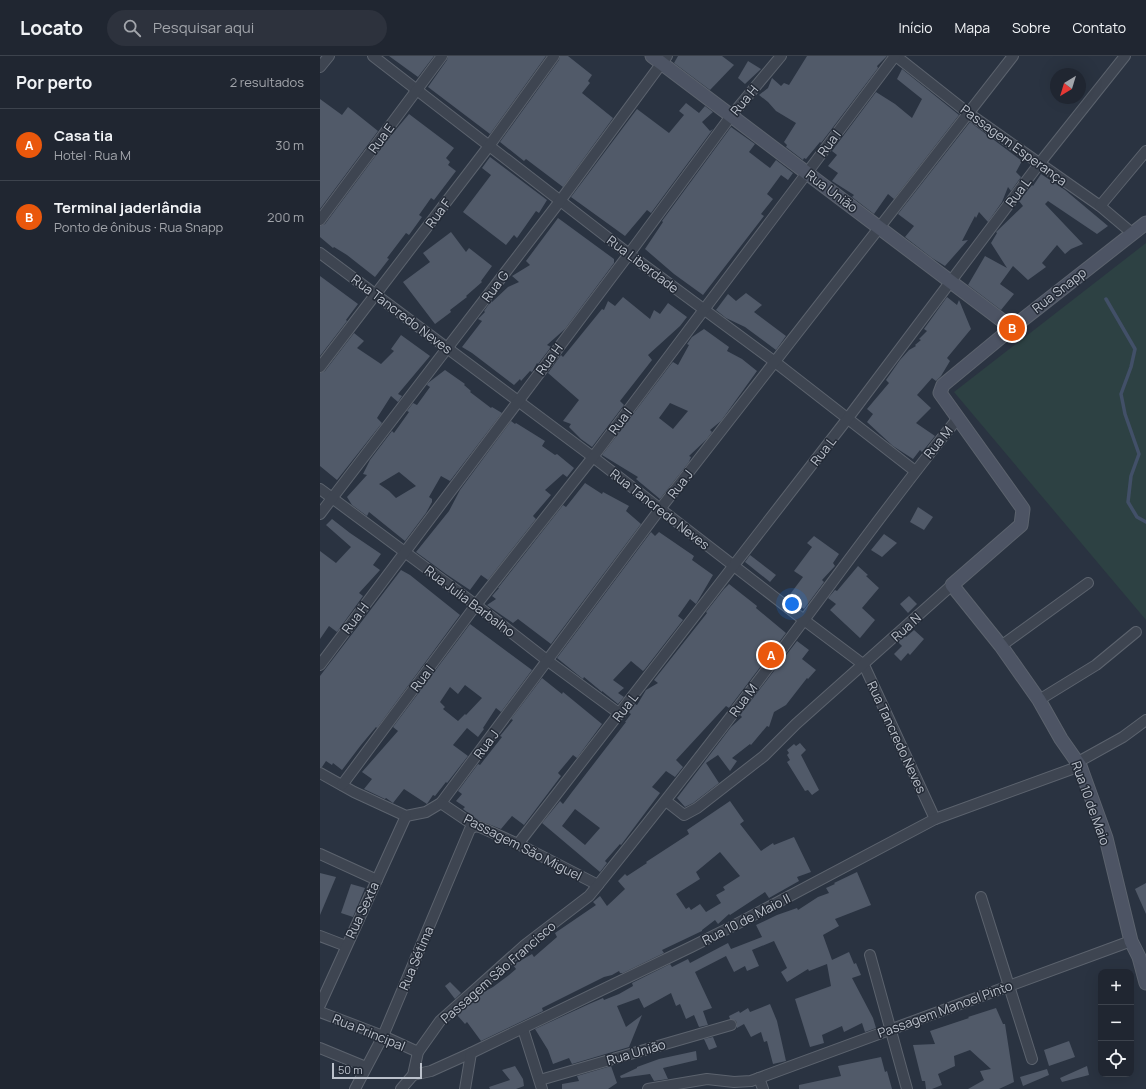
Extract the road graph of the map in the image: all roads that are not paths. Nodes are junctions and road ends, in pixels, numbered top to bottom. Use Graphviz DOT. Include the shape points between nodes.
graph roads {
  1 [pos="329,56"];
  2 [pos="373,56"];
  3 [pos="442,56"];
  4 [pos="554,56"];
  5 [pos="782,56"];
  6 [pos="896,56"];
  7 [pos="1013,56"];
  8 [pos="1125,56"];
  9 [pos="660,58"];
  10 [pos="320,68"];
  11 [pos="416,90"];
  12 [pos="968,113"];
  13 [pos="731,116"];
  14 [pos="489,146"];
  15 [pos="1146,151"];
  16 [pos="1039,164"];
  17 [pos="806,172"];
  18 [pos="560,200"];
  19 [pos="1100,206"];
  20 [pos="320,220"];
  21 [pos="1146,223"];
  22 [pos="880,227"];
  23 [pos="1132,233"];
  24 [pos="320,253"];
  25 [pos="629,254"];
  26 [pos="950,282"];
  27 [pos="376,294"];
  28 [pos="704,309"];
  29 [pos="1012,328"];
  30 [pos="447,349"];
  31 [pos="775,362"];
  32 [pos="320,367"];
  33 [pos="940,393"];
  34 [pos="518,401"];
  35 [pos="848,418"];
  36 [pos="958,418"];
  37 [pos="593,457"];
  38 [pos="915,471"];
  39 [pos="320,489"];
  40 [pos="332,498"];
  41 [pos="660,509"];
  42 [pos="320,514"];
  43 [pos="405,552"];
  44 [pos="735,566"];
  45 [pos="1088,583"];
  46 [pos="952,586"];
  47 [pos="476,605"];
  48 [pos="804,620"];
  49 [pos="1136,632"];
  50 [pos="1001,646"];
  51 [pos="548,661"];
  52 [pos="320,665"];
  53 [pos="864,665"];
  54 [pos="1039,700"];
  55 [pos="620,714"];
  56 [pos="1146,720"];
  57 [pos="1079,764"];
  58 [pos="320,773"];
  59 [pos="342,785"];
  60 [pos="666,801"];
  61 [pos="441,803"];
  62 [pos="406,816"];
  63 [pos="935,819"];
  64 [pos="475,826"];
  65 [pos="518,844"];
  66 [pos="320,854"];
  67 [pos="377,880"];
  68 [pos="598,885"];
  69 [pos="981,897"];
  70 [pos="320,936"];
  71 [pos="1131,941"];
  72 [pos="346,946"];
  73 [pos="870,955"];
  74 [pos="1146,983"];
  75 [pos="1008,986"];
  76 [pos="320,1005"];
  77 [pos="320,1012"];
  78 [pos="731,1025"];
  79 [pos="523,1029"];
  80 [pos="891,1029"];
  81 [pos="383,1036"];
  82 [pos="320,1048"];
  83 [pos="418,1052"];
  84 [pos="471,1054"];
  85 [pos="1032,1060"];
  86 [pos="366,1067"];
  87 [pos="413,1075"];
  88 [pos="759,1078"];
  89 [pos="541,1084"];
  90 [pos="356,1089"];
  91 [pos="401,1089"];
  92 [pos="465,1089"];
  93 [pos="648,1089"];
  94 [pos="762,1089"];
  95 [pos="907,1089"];
  1 -- 10 [label="street"];
  2 -- 11 [label="street, Rua Liberdade"];
  3 -- 11 [label="street, Rua E"];
  4 -- 14 [label="street, Rua F"];
  5 -- 13 [label="street, Rua H"];
  6 -- 12 [label="street, Passagem Esperança"];
  6 -- 17 [label="street, Rua I"];
  7 -- 12 [label="street"];
  8 -- 16 [label="street, Rua L"];
  9 -- 13 [label="main road, Rua União"];
  9 -- 18 [label="street, Rua G"];
  11 -- 14 [label="street, Rua Liberdade"];
  11 -- 20 [label="street, Rua E"];
  12 -- 16 [label="street, Passagem Esperança"];
  12 -- 22 [label="street"];
  13 -- 17 [label="main road, Rua União"];
  13 -- 25 [label="street, Rua H"];
  14 -- 18 [label="street, Rua Liberdade"];
  14 -- 27 [label="street, Rua F"];
  15 -- 19 [label="street"];
  16 -- 19 [label="street, Passagem Esperança"];
  16 -- 26 [label="street, Rua L"];
  17 -- 22 [label="main road, Rua União"];
  17 -- 28 [label="street, Rua I"];
  18 -- 25 [label="street, Rua Liberdade"];
  18 -- 30 [label="street, Rua G"];
  19 -- 23 [label="street, Passagem Esperança"];
  21 -- 23 [label="main road, Rua Snapp"];
  22 -- 26 [label="main road, Rua União"];
  22 -- 31 [label="street, Rua J"];
  23 -- 29 [label="main road, Rua Snapp"];
  24 -- 27 [label="street, Rua Tancredo Neves"];
  25 -- 28 [label="street, Rua Liberdade"];
  25 -- 34 [label="street, Rua H"];
  26 -- 29 [label="main road, Rua União"];
  26 -- 35 [label="street, Rua L"];
  27 -- 30 [label="street, Rua Tancredo Neves"];
  27 -- 32 [label="street, Rua F"];
  28 -- 31 [label="street, Rua Liberdade"];
  28 -- 37 [label="street, Rua I"];
  29 -- 33 [label="main road, Rua Snapp" via="943,385"];
  30 -- 34 [label="street, Rua Tancredo Neves"];
  30 -- 40 [label="street, Rua G"];
  31 -- 35 [label="street, Rua Liberdade"];
  31 -- 41 [label="street, Rua J"];
  33 -- 36 [label="main road, Rua N"];
  34 -- 37 [label="street, Rua Tancredo Neves"];
  34 -- 43 [label="street, Rua H"];
  35 -- 38 [label="street, Rua Liberdade"];
  35 -- 44 [label="street, Rua L"];
  36 -- 38 [label="street, Rua M"];
  36 -- 46 [label="main road, Rua N" via="1023,509 1021,525"];
  37 -- 41 [label="street, Rua Tancredo Neves"];
  37 -- 47 [label="street, Rua I"];
  38 -- 48 [label="street, Rua M"];
  39 -- 40 [label="street, Rua Julia Barbalho"];
  40 -- 42 [label="street, Rua G"];
  40 -- 43 [label="street, Rua Julia Barbalho"];
  41 -- 44 [label="street, Rua Tancredo Neves"];
  41 -- 51 [label="street, Rua J"];
  43 -- 47 [label="street, Rua Julia Barbalho"];
  43 -- 52 [label="street, Rua H"];
  44 -- 48 [label="street, Rua Tancredo Neves"];
  44 -- 55 [label="street, Rua L"];
  45 -- 50 [label="street"];
  46 -- 50 [label="main road, Rua 10 de Maio"];
  46 -- 53 [label="street, Rua N"];
  47 -- 51 [label="street, Rua Julia Barbalho"];
  47 -- 59 [label="street, Rua I"];
  48 -- 53 [label="street, Rua Tancredo Neves"];
  48 -- 60 [label="street, Rua M"];
  49 -- 54 [label="street" via="1096,665"];
  50 -- 54 [label="main road, Rua 10 de Maio"];
  51 -- 55 [label="street, Rua Julia Barbalho"];
  51 -- 61 [label="street, Rua J"];
  53 -- 60 [label="street, Rua N" via="796,724 764,756 697,808 684,815"];
  53 -- 63 [label="street, Rua Tancredo Neves"];
  54 -- 57 [label="main road, Rua 10 de Maio" via="1061,739"];
  55 -- 65 [label="street, Rua L"];
  56 -- 57 [label="street, Rua 10 de Maio II"];
  57 -- 63 [label="street, Rua 10 de Maio II"];
  57 -- 71 [label="main road, Rua 10 de Maio" via="1106,838"];
  58 -- 59 [label="street"];
  59 -- 62 [label="street"];
  60 -- 68 [label="street, Rua M"];
  61 -- 62 [label="street" via="426,812"];
  61 -- 64 [label="street, Passagem São Miguel"];
  62 -- 67 [label="street, Rua Sexta"];
  63 -- 79 [label="street, Rua 10 de Maio II" via="730,927"];
  64 -- 65 [label="street, Passagem São Miguel"];
  64 -- 81 [label="street, Rua Sétima" via="470,830"];
  65 -- 68 [label="street, Passagem São Miguel"];
  66 -- 67 [label="street"];
  67 -- 72 [label="street, Rua Sexta"];
  68 -- 83 [label="street, Passagem São Francisco" via="588,896 525,945 440,1021"];
  69 -- 75 [label="street"];
  70 -- 72 [label="street"];
  71 -- 74 [label="main road, Rua 10 de Maio" via="1139,957"];
  71 -- 75 [label="street, Passagem Manoel Pinto"];
  72 -- 76 [label="street, Rua Sexta"];
  73 -- 80 [label="street"];
  75 -- 80 [label="street, Passagem Manoel Pinto"];
  75 -- 85 [label="street"];
  77 -- 81 [label="street, Rua Principal"];
  78 -- 89 [label="street, Rua União"];
  79 -- 84 [label="street, Rua 10 de Maio II"];
  79 -- 89 [label="street"];
  80 -- 88 [label="street, Passagem Manoel Pinto"];
  80 -- 95 [label="street"];
  81 -- 83 [label="street, Rua Principal"];
  81 -- 86 [label="street, Rua Sétima"];
  82 -- 86 [label="street"];
  83 -- 87 [label="street, Passagem São Francisco"];
  84 -- 87 [label="street, Rua 10 de Maio II" via="430,1071"];
  84 -- 92 [label="street"];
  86 -- 90 [label="street, Rua Sétima"];
  87 -- 91 [label="street, Passagem São Francisco"];
  88 -- 93 [label="street, Passagem Manoel Pinto" via="734,1082 707,1079"];
  88 -- 94 [label="street"];
}
